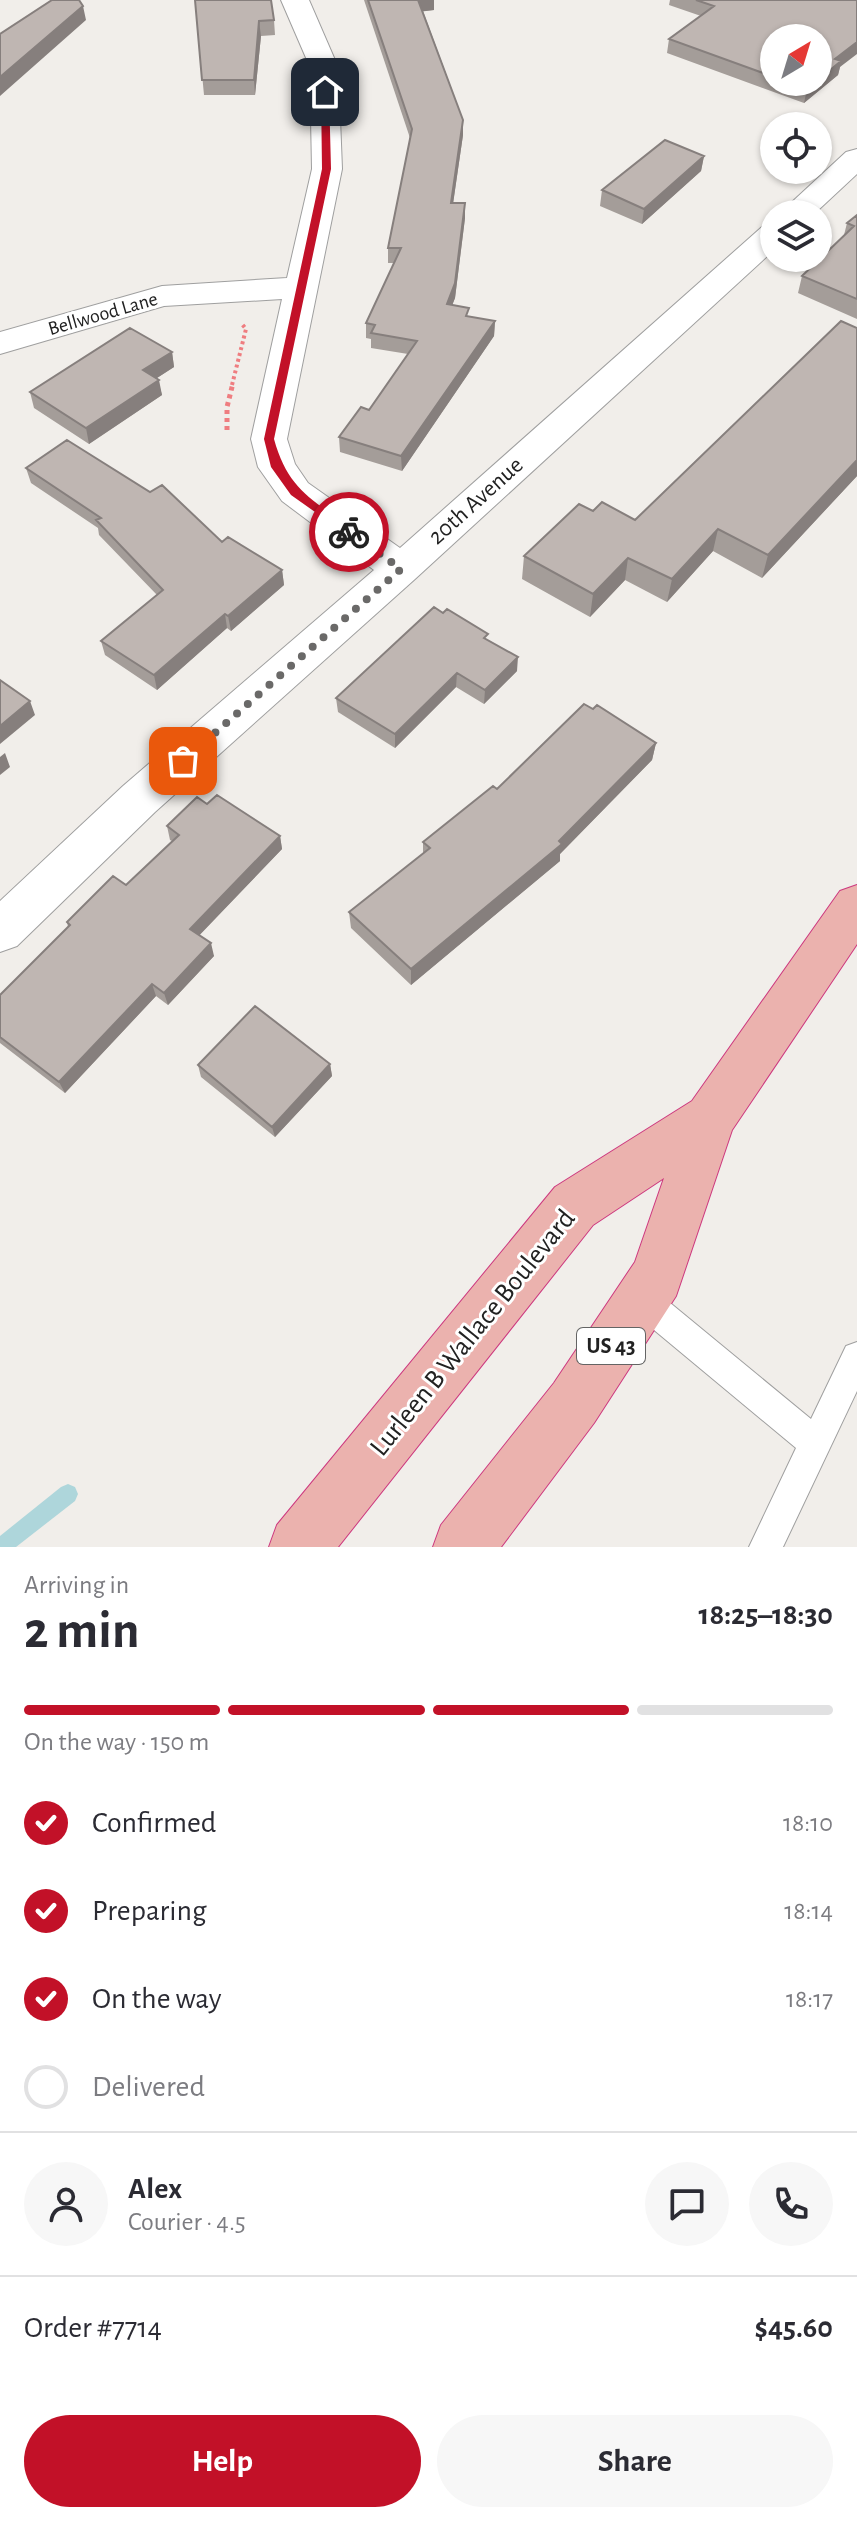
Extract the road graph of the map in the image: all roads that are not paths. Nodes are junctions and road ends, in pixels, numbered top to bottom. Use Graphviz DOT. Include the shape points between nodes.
graph roads {
  1 [pos="295,0"];
  2 [pos="857,158"];
  3 [pos="810,200"];
  4 [pos="760,246"];
  5 [pos="303,287"];
  6 [pos="0,343"];
  7 [pos="401,569"];
  8 [pos="857,905"];
  9 [pos="0,931"];
  10 [pos="710,1118"];
  11 [pos="641,1299"];
  12 [pos="857,1357"];
  13 [pos="815,1443"];
  14 [pos="299,1547"];
  15 [pos="463,1547"];
  16 [pos="766,1547"];
  1 -- 5 [label="street" via="324,67 327,169"];
  2 -- 3 [label="street"];
  4 -- 7 [label="street, 20th Avenue"];
  5 -- 6 [label="street, Bellwood Lane" via="162,296"];
  5 -- 7 [label="street" via="269,439 277,467 295,492"];
  7 -- 9 [label="street, 20th Avenue" via="139,799"];
  8 -- 10 [label="highway, Lurleen B Wallace Boulevard / US 43"];
  10 -- 11 [label="highway, Lurleen B Wallace Boulevard / US 43" via="657,1277"];
  10 -- 14 [label="highway, Lurleen B Wallace Boulevard / US 43" via="574,1206"];
  11 -- 13 [label="lane"];
  11 -- 15 [label="highway, Lurleen B Wallace Boulevard / US 43" via="574,1403"];
  12 -- 13 [label="lane"];
  13 -- 16 [label="lane"];
}
